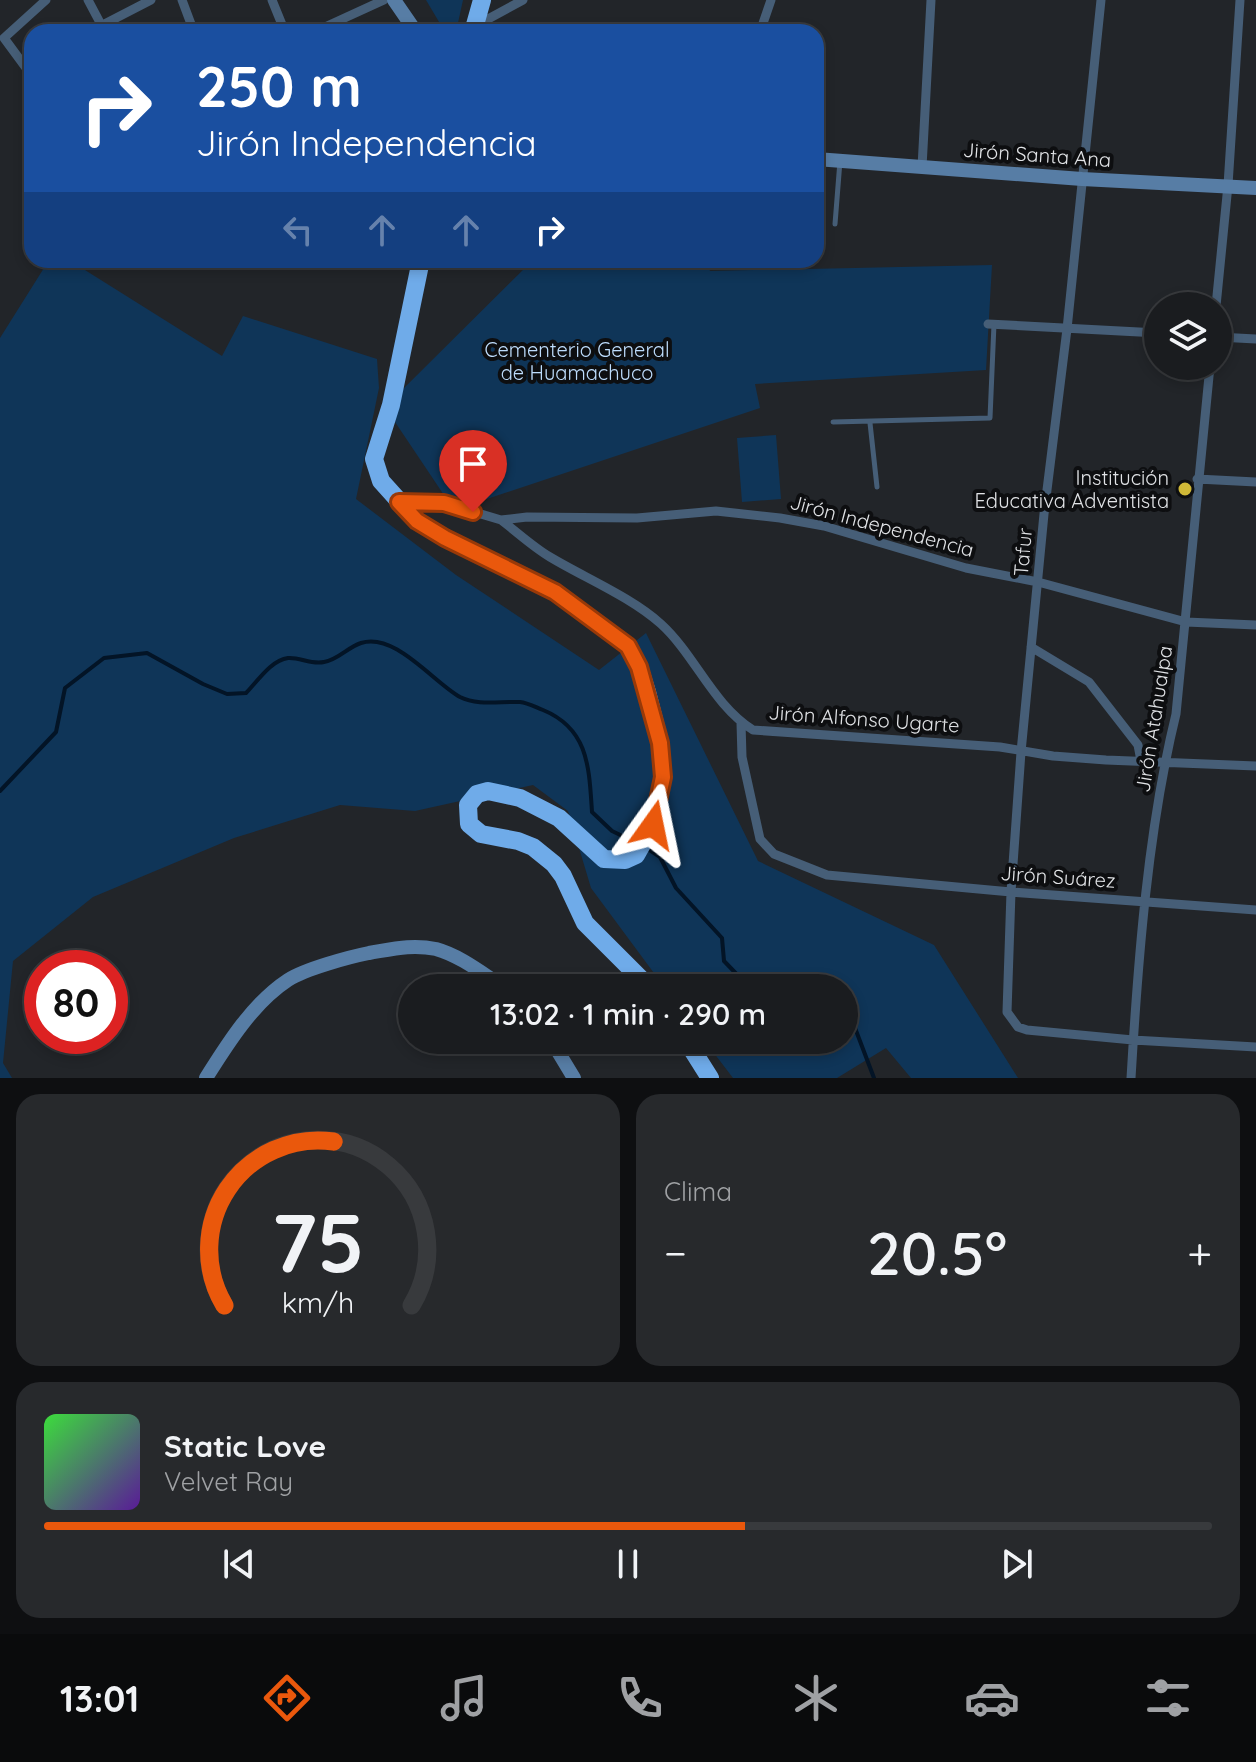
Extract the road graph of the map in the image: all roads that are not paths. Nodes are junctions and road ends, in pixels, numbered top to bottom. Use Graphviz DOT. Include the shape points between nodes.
graph roads {
  1 [pos="46,0"];
  2 [pos="88,0"];
  3 [pos="151,0"];
  4 [pos="182,0"];
  5 [pos="272,0"];
  6 [pos="384,0"];
  7 [pos="394,0"];
  8 [pos="482,0"];
  9 [pos="523,0"];
  10 [pos="771,0"];
  11 [pos="931,0"];
  12 [pos="1101,0"];
  13 [pos="1240,0"];
  14 [pos="100,24"];
  15 [pos="111,24"];
  16 [pos="191,24"];
  17 [pos="282,24"];
  18 [pos="332,24"];
  19 [pos="410,24"];
  20 [pos="475,24"];
  21 [pos="482,24"];
  22 [pos="763,24"];
  23 [pos="24,61"];
  24 [pos="824,160"];
  25 [pos="840,161"];
  26 [pos="922,167"];
  27 [pos="1082,179"];
  28 [pos="1228,185"];
  29 [pos="1256,188"];
  30 [pos="835,224"];
  31 [pos="419,268"];
  32 [pos="1217,292"];
  33 [pos="991,324"];
  34 [pos="1067,329"];
  35 [pos="1144,332"];
  36 [pos="1232,338"];
  37 [pos="1256,339"];
  38 [pos="1208,380"];
  39 [pos="833,422"];
  40 [pos="870,423"];
  41 [pos="1197,479"];
  42 [pos="1256,482"];
  43 [pos="877,487"];
  44 [pos="399,502"];
  45 [pos="501,520"];
  46 [pos="1038,582"];
  47 [pos="1186,622"];
  48 [pos="1256,625"];
  49 [pos="1031,647"];
  50 [pos="741,723"];
  51 [pos="1021,752"];
  52 [pos="1141,761"];
  53 [pos="1165,761"];
  54 [pos="1256,766"];
  55 [pos="1011,892"];
  56 [pos="1147,902"];
  57 [pos="1256,910"];
  58 [pos="484,974"];
  59 [pos="636,974"];
  60 [pos="1133,1040"];
  61 [pos="1256,1047"];
  62 [pos="559,1054"];
  63 [pos="695,1054"];
  64 [pos="206,1078"];
  65 [pos="574,1078"];
  66 [pos="710,1078"];
  67 [pos="1131,1078"];
  1 -- 23 [label="street" via="4,38"];
  2 -- 14 [label="street"];
  3 -- 15 [label="street"];
  4 -- 16 [label="street"];
  5 -- 17 [label="street"];
  6 -- 18 [label="street"];
  7 -- 19 [label="street"];
  8 -- 20 [label="highway"];
  9 -- 21 [label="street"];
  10 -- 22 [label="street"];
  11 -- 26 [label="street"];
  12 -- 27 [label="street, Tafur"];
  13 -- 28 [label="street"];
  24 -- 25 [label="street, Jirón Santa Ana"];
  25 -- 26 [label="street, Jirón Santa Ana"];
  25 -- 30 [label="lane"];
  26 -- 27 [label="street, Jirón Santa Ana"];
  27 -- 28 [label="street, Jirón Santa Ana"];
  27 -- 34 [label="street, Tafur"];
  28 -- 29 [label="street, Jirón Santa Ana"];
  28 -- 32 [label="street"];
  31 -- 44 [label="highway" via="391,405 374,459 381,481"];
  33 -- 34 [label="street"];
  33 -- 40 [label="lane" via="990,418"];
  34 -- 35 [label="street"];
  34 -- 46 [label="street, Tafur"];
  36 -- 37 [label="street"];
  38 -- 41 [label="street, Jirón Atahualpa"];
  39 -- 40 [label="lane"];
  40 -- 43 [label="lane"];
  41 -- 42 [label="street"];
  41 -- 47 [label="street, Jirón Atahualpa"];
  44 -- 45 [label="street, Jirón Independencia" via="444,503"];
  44 -- 59 [label="highway" via="445,538 555,592 628,646 639,667 660,743 663,777 653,825 636,855 604,859 559,818 511,795 488,791 468,805 469,824 481,834 526,844 554,864 585,923"];
  45 -- 46 [label="street, Jirón Independencia" via="739,513 824,526 966,568"];
  45 -- 50 [label="street, Jirón Alfonso Ugarte" via="546,555 661,624"];
  46 -- 47 [label="street, Jirón Independencia"];
  46 -- 49 [label="street, Tafur"];
  47 -- 48 [label="street, Jirón Independencia"];
  47 -- 53 [label="street, Jirón Atahualpa"];
  49 -- 51 [label="street, Tafur"];
  49 -- 52 [label="street" via="1089,682 1138,745"];
  50 -- 51 [label="street, Jirón Alfonso Ugarte" via="753,730"];
  50 -- 55 [label="street, Jirón Suárez" via="756,828 774,854 827,875"];
  51 -- 52 [label="street, Jirón Alfonso Ugarte"];
  51 -- 55 [label="street, Tafur"];
  52 -- 53 [label="street, Jirón Alfonso Ugarte"];
  53 -- 54 [label="street, Jirón Alfonso Ugarte"];
  53 -- 56 [label="street, Jirón Atahualpa"];
  55 -- 56 [label="street, Jirón Suárez"];
  55 -- 60 [label="street, Tafur" via="1007,1012 1018,1027"];
  56 -- 57 [label="street, Jirón Suárez"];
  56 -- 60 [label="street, Jirón Atahualpa"];
  58 -- 64 [label="street" via="439,950 411,945 353,957 290,979 255,1010"];
  60 -- 61 [label="street"];
  60 -- 67 [label="street, Jirón Atahualpa"];
  62 -- 65 [label="street"];
  63 -- 66 [label="highway"];
}
